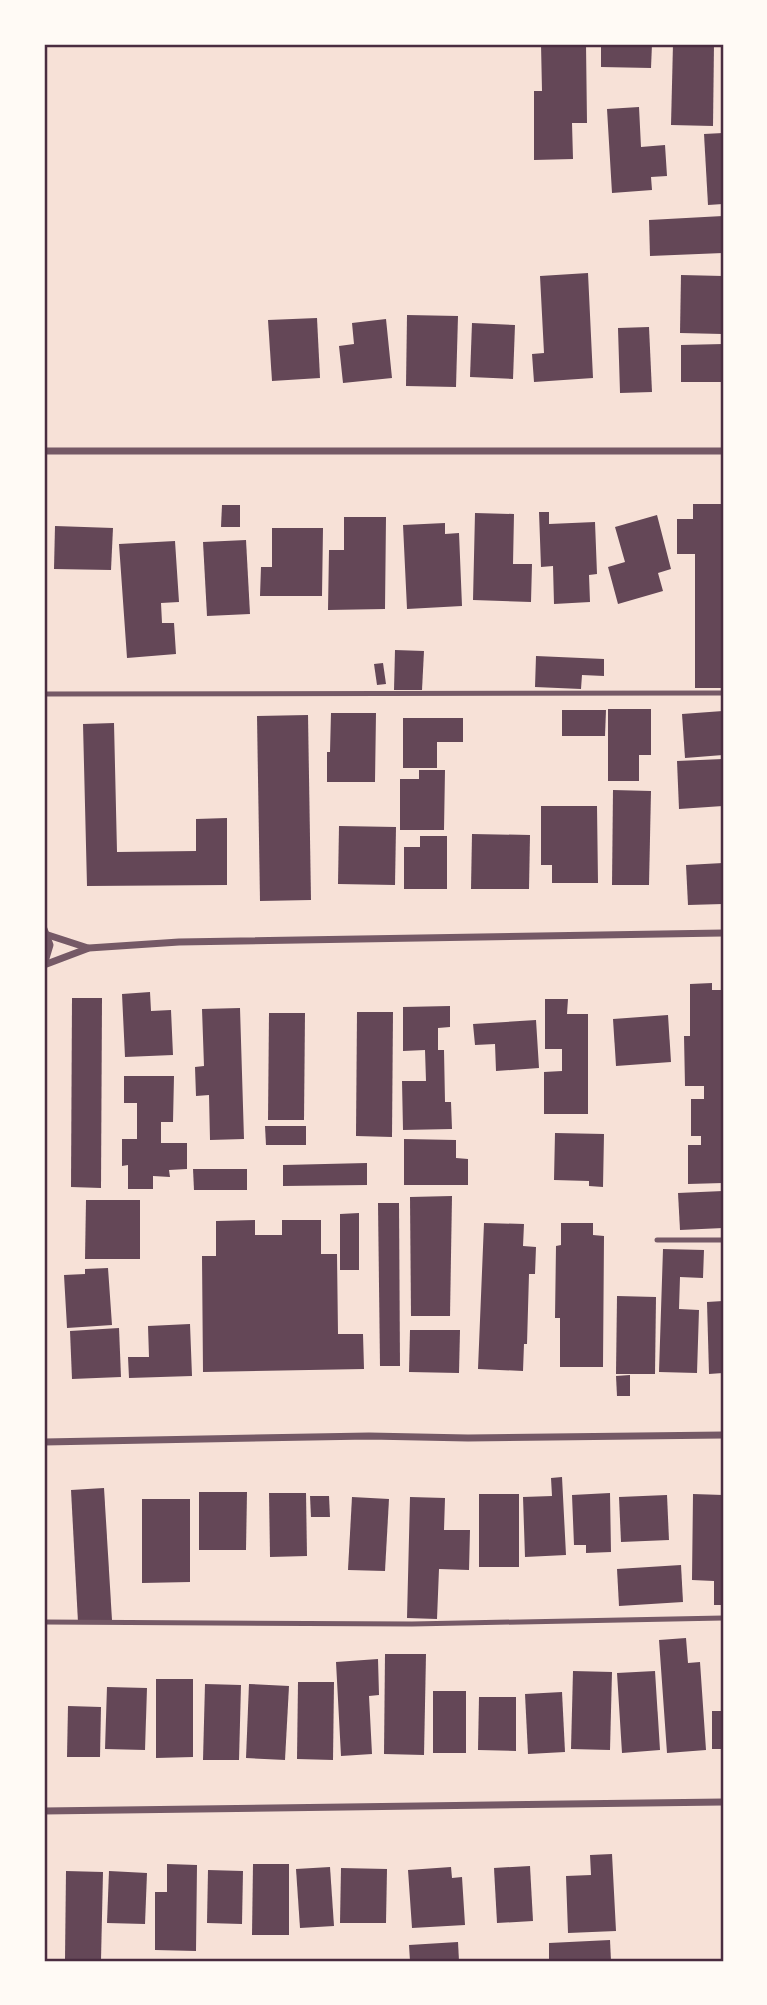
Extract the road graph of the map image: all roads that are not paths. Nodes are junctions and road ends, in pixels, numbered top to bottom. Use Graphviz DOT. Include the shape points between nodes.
graph roads {
  1 [pos="723,450"];
  2 [pos="44,451"];
  3 [pos="723,693"];
  4 [pos="44,694"];
  5 [pos="46,932"];
  6 [pos="723,933"];
  7 [pos="89,948"];
  8 [pos="44,965"];
  9 [pos="657,1240"];
  10 [pos="723,1240"];
  11 [pos="723,1435"];
  12 [pos="44,1442"];
  13 [pos="723,1618"];
  14 [pos="44,1622"];
  15 [pos="723,1802"];
  16 [pos="44,1811"];
  1 -- 2 [label="street"];
  3 -- 4 [label="lane"];
  5 -- 7 [label="street"];
  5 -- 8 [label="street" via="50,945"];
  6 -- 7 [label="street" via="179,942"];
  7 -- 8 [label="street"];
  9 -- 10 [label="lane"];
  11 -- 12 [label="street"];
  13 -- 14 [label="lane" via="412,1625"];
  15 -- 16 [label="street"];
}
